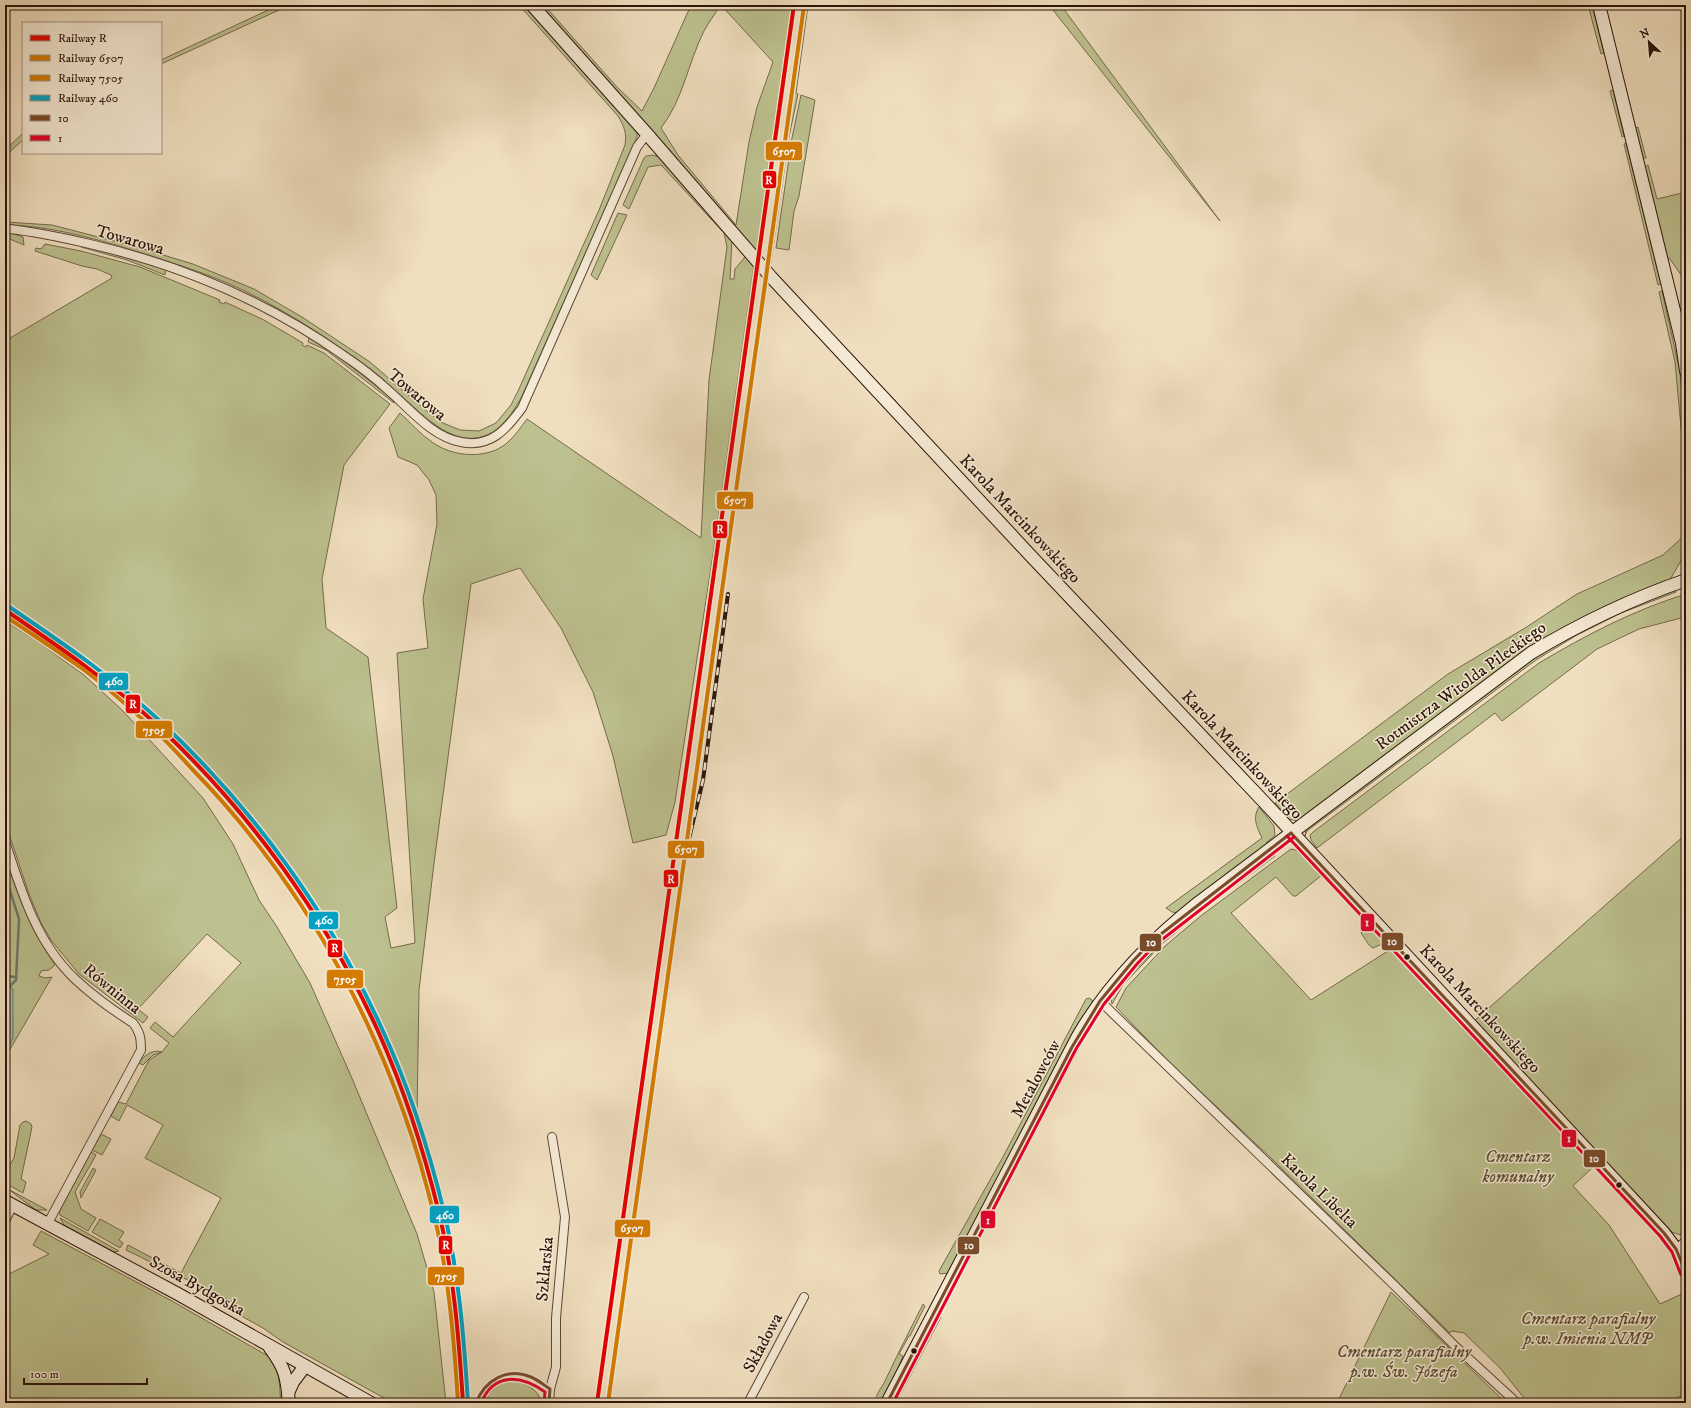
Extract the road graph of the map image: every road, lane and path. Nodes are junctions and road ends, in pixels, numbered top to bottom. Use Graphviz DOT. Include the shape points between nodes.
graph roads {
  1 [pos="532,5"];
  2 [pos="1599,5"];
  3 [pos="647,134"];
  4 [pos="10,229"];
  5 [pos="1686,371"];
  6 [pos="1686,580"];
  7 [pos="1292,833"];
  8 [pos="5,841"];
  9 [pos="1100,1001"];
  10 [pos="552,1137"];
  11 [pos="9,1203"];
  12 [pos="5,1221"];
  13 [pos="48,1223"];
  14 [pos="1686,1241"];
  15 [pos="1676,1249"];
  16 [pos="1686,1273"];
  17 [pos="804,1297"];
  18 [pos="268,1345"];
  19 [pos="305,1366"];
  20 [pos="288,1399"];
  21 [pos="371,1403"];
  22 [pos="549,1403"];
  23 [pos="748,1403"];
  24 [pos="887,1403"];
  25 [pos="1517,1403"];
  1 -- 3 [label="street, Karola Marcinkowskiego"];
  2 -- 5 [label="street" via="1673,304"];
  3 -- 4 [label="street, Towarowa" via="637,147 522,408 501,433 487,441 474,444 452,440 436,431 344,355 248,298 140,256 63,237"];
  3 -- 7 [label="street, Karola Marcinkowskiego" via="763,268"];
  6 -- 7 [label="street, Rotmistrza Witolda Pileckiego" via="1616,607 1572,628 1531,653"];
  7 -- 9 [label="street, Metalowców" via="1172,924 1133,960"];
  7 -- 15 [label="street, Karola Marcinkowskiego" via="1664,1233"];
  8 -- 13 [label="street, Równinna" via="24,900 48,946 75,979 133,1023 139,1031 141,1040 141,1050"];
  9 -- 24 [label="street, Metalowców" via="1068,1054"];
  9 -- 25 [label="street, Karola Libelta" via="1456,1347"];
  10 -- 22 [label="street, Szklarska" via="565,1217 556,1318 556,1367"];
  11 -- 12 [label="street"];
  11 -- 13 [label="street, Szosa Bydgoska"];
  13 -- 18 [label="street, Szosa Bydgoska"];
  14 -- 15 [label="street"];
  15 -- 16 [label="street, Karola Marcinkowskiego"];
  17 -- 23 [label="street, Składowa"];
  18 -- 19 [label="street, Szosa Bydgoska"];
  18 -- 20 [label="street" via="282,1364"];
  19 -- 20 [label="street" via="293,1382"];
  19 -- 21 [label="street, Szosa Bydgoska"];
}
